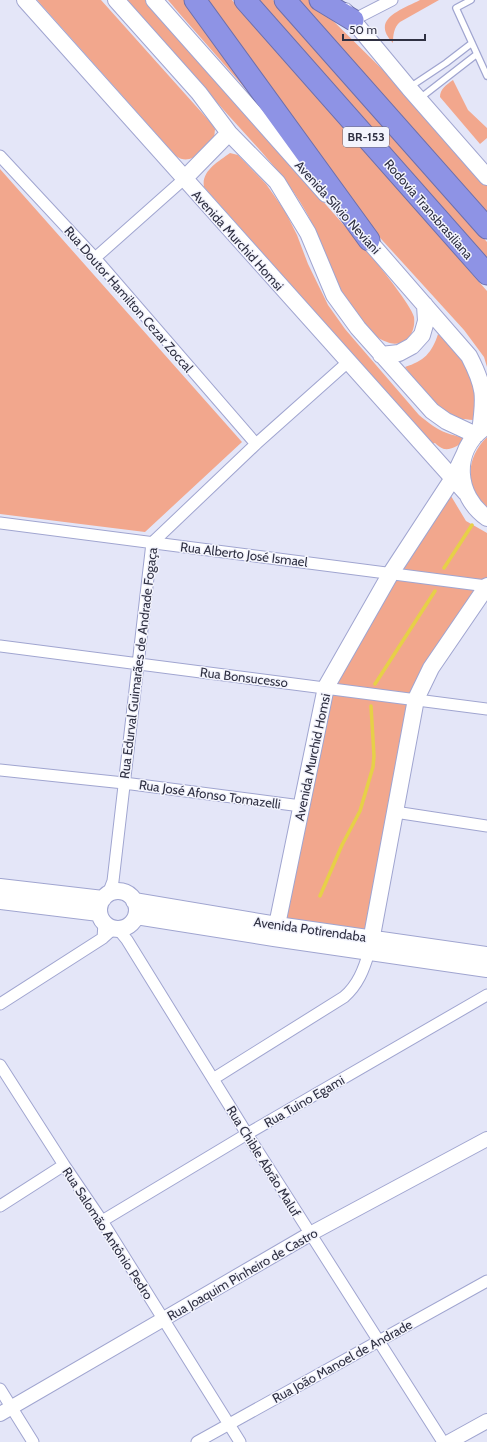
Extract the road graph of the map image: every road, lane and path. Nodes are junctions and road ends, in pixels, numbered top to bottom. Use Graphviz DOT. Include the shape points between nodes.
graph roads {
  1 [pos="25,0"];
  2 [pos="116,0"];
  3 [pos="154,0"];
  4 [pos="195,0"];
  5 [pos="245,0"];
  6 [pos="285,0"];
  7 [pos="320,0"];
  8 [pos="336,0"];
  9 [pos="392,0"];
  10 [pos="471,0"];
  11 [pos="353,20"];
  12 [pos="472,43"];
  13 [pos="477,54"];
  14 [pos="487,76"];
  15 [pos="414,93"];
  16 [pos="229,133"];
  17 [pos="0,156"];
  18 [pos="487,177"];
  19 [pos="184,179"];
  20 [pos="487,228"];
  21 [pos="369,240"];
  22 [pos="95,258"];
  23 [pos="487,274"];
  24 [pos="425,305"];
  25 [pos="380,355"];
  26 [pos="348,362"];
  27 [pos="481,430"];
  28 [pos="256,444"];
  29 [pos="464,455"];
  30 [pos="453,478"];
  31 [pos="466,493"];
  32 [pos="487,518"];
  33 [pos="0,523"];
  34 [pos="152,543"];
  35 [pos="391,573"];
  36 [pos="487,586"];
  37 [pos="0,646"];
  38 [pos="138,664"];
  39 [pos="326,687"];
  40 [pos="416,699"];
  41 [pos="487,709"];
  42 [pos="0,770"];
  43 [pos="124,783"];
  44 [pos="301,806"];
  45 [pos="395,812"];
  46 [pos="487,826"];
  47 [pos="0,887"];
  48 [pos="0,901"];
  49 [pos="116,914"];
  50 [pos="277,925"];
  51 [pos="371,945"];
  52 [pos="487,955"];
  53 [pos="487,969"];
  54 [pos="487,996"];
  55 [pos="0,1004"];
  56 [pos="0,1065"];
  57 [pos="213,1079"];
  58 [pos="247,1134"];
  59 [pos="487,1139"];
  60 [pos="64,1166"];
  61 [pos="0,1206"];
  62 [pos="102,1221"];
  63 [pos="310,1234"];
  64 [pos="487,1281"];
  65 [pos="164,1320"];
  66 [pos="379,1341"];
  67 [pos="0,1389"];
  68 [pos="6,1411"];
  69 [pos="487,1420"];
  70 [pos="229,1424"];
  71 [pos="33,1442"];
  72 [pos="198,1442"];
  73 [pos="240,1442"];
  74 [pos="443,1442"];
  75 [pos="449,1442"];
  1 -- 19 [label="main road, Avenida Murchid Homsi"];
  2 -- 16 [label="main road" via="199,93"];
  3 -- 21 [label="main road, Avenida Sílvio Neviani" via="312,180"];
  4 -- 21 [label="highway"];
  5 -- 23 [label="highway, Rodovia Transbrasiliana / BR-153"];
  6 -- 20 [label="highway, BR-153"];
  7 -- 11 [label="highway"];
  8 -- 11 [label="main road"];
  9 -- 11 [label="street"];
  10 -- 12 [label="lane" via="456,8"];
  11 -- 15 [label="main road"];
  12 -- 13 [label="lane"];
  12 -- 15 [label="lane"];
  13 -- 14 [label="lane"];
  13 -- 15 [label="lane"];
  15 -- 18 [label="main road"];
  16 -- 19 [label="main road"];
  16 -- 25 [label="main road" via="277,182 308,233 334,295"];
  17 -- 22 [label="street, Rua Doutor Hamilton Cezar Zoccal"];
  19 -- 22 [label="street"];
  19 -- 26 [label="main road, Avenida Murchid Homsi"];
  21 -- 24 [label="main road, Avenida Sílvio Neviani"];
  22 -- 28 [label="street, Rua Doutor Hamilton Cezar Zoccal"];
  24 -- 25 [label="main road" via="426,321 422,335 412,346 399,353"];
  24 -- 27 [label="main road, Avenida Sílvio Neviani" via="469,356 478,374 484,401"];
  25 -- 27 [label="main road" via="432,411 446,421"];
  26 -- 28 [label="street, Rua Edurval Guimarães de Andrade Fogaça"];
  26 -- 30 [label="main road, Avenida Murchid Homsi"];
  27 -- 29 [label="main road, Avenida Murchid Homsi" via="469,444"];
  28 -- 34 [label="street, Rua Edurval Guimarães de Andrade Fogaça"];
  29 -- 30 [label="main road, Avenida Murchid Homsi"];
  29 -- 31 [label="main road" via="462,476"];
  30 -- 31 [label="main road, Avenida Murchid Homsi"];
  30 -- 35 [label="main road, Avenida Murchid Homsi"];
  31 -- 32 [label="main road, Avenida Murchid Homsi" via="475,507"];
  33 -- 34 [label="street, Rua Alberto José Ismael"];
  34 -- 35 [label="street, Rua Alberto José Ismael"];
  34 -- 38 [label="street, Rua Edurval Guimarães de Andrade Fogaça"];
  35 -- 36 [label="street, Rua Alberto José Ismael"];
  35 -- 39 [label="main road, Avenida Murchid Homsi"];
  36 -- 40 [label="main road" via="431,668"];
  37 -- 38 [label="street, Rua Bonsucesso"];
  38 -- 39 [label="street, Rua Bonsucesso"];
  38 -- 43 [label="street, Rua Edurval Guimarães de Andrade Fogaça"];
  39 -- 40 [label="street, Rua Bonsucesso"];
  39 -- 44 [label="main road, Avenida Murchid Homsi"];
  40 -- 41 [label="street, Rua Bonsucesso"];
  40 -- 45 [label="main road"];
  42 -- 43 [label="street, Rua José Afonso Tomazelli"];
  43 -- 44 [label="street, Rua José Afonso Tomazelli"];
  43 -- 49 [label="street, Rua Edurval Guimarães de Andrade Fogaça"];
  44 -- 50 [label="main road, Avenida Murchid Homsi"];
  45 -- 46 [label="street"];
  45 -- 51 [label="main road"];
  47 -- 49 [label="main road, Avenida Potirendaba"];
  48 -- 49 [label="main road, Avenida Potirendaba"];
  49 -- 50 [label="main road, Avenida Potirendaba"];
  49 -- 51 [label="main road, Avenida Potirendaba"];
  49 -- 55 [label="street"];
  49 -- 57 [label="street, Rua Chible Abrão Maluf"];
  50 -- 51 [label="main road, Avenida Potirendaba"];
  51 -- 52 [label="main road, Avenida Potirendaba"];
  51 -- 53 [label="main road, Avenida Potirendaba"];
  51 -- 57 [label="street" via="365,967 356,985 344,997"];
  54 -- 58 [label="street, Rua Tuino Egami"];
  56 -- 60 [label="street, Rua Salomão Antônio Pedro"];
  57 -- 58 [label="street, Rua Chible Abrão Maluf"];
  58 -- 62 [label="street, Rua Tuino Egami"];
  58 -- 63 [label="street, Rua Chible Abrão Maluf"];
  59 -- 63 [label="street, Rua Joaquim Pinheiro de Castro"];
  60 -- 61 [label="street"];
  60 -- 62 [label="street, Rua Salomão Antônio Pedro"];
  62 -- 65 [label="street, Rua Salomão Antônio Pedro"];
  63 -- 65 [label="street, Rua Joaquim Pinheiro de Castro"];
  63 -- 66 [label="street, Rua Chible Abrão Maluf"];
  64 -- 66 [label="street, Rua João Manoel de Andrade"];
  65 -- 68 [label="street, Rua Joaquim Pinheiro de Castro"];
  65 -- 70 [label="street, Rua Salomão Antônio Pedro"];
  66 -- 70 [label="street, Rua João Manoel de Andrade"];
  66 -- 74 [label="street, Rua Chible Abrão Maluf"];
  67 -- 68 [label="street"];
  68 -- 71 [label="street"];
  69 -- 75 [label="street"];
  70 -- 72 [label="street, Rua João Manoel de Andrade"];
  70 -- 73 [label="street, Rua Salomão Antônio Pedro"];
}
